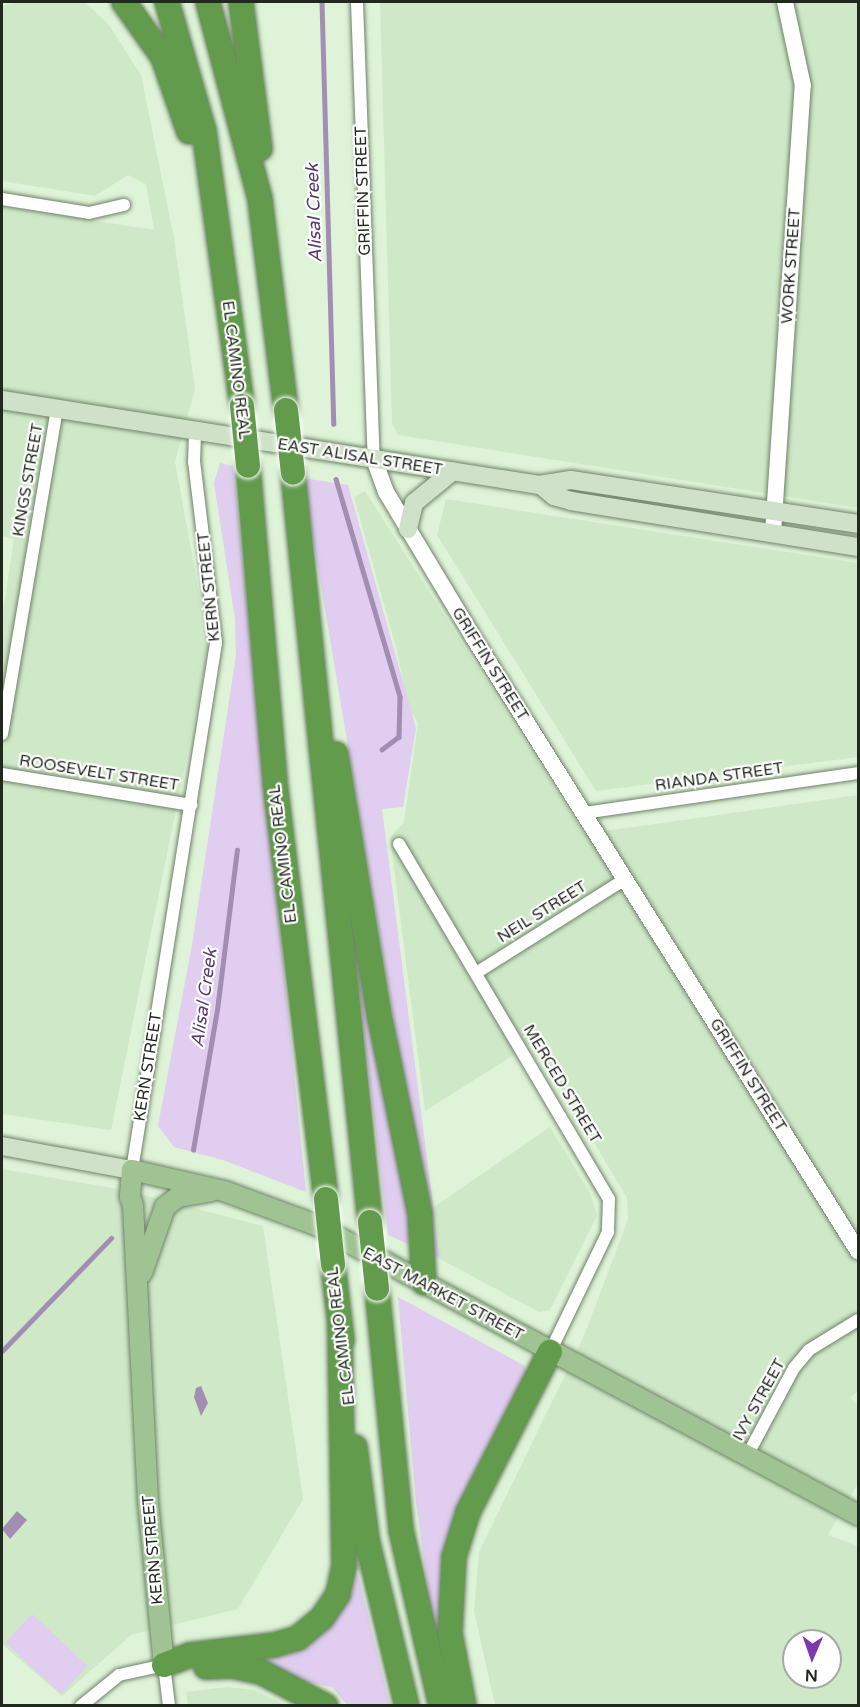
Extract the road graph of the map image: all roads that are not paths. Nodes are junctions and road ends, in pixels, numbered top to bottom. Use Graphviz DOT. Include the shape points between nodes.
graph roads {
  1 [pos="124,2"];
  2 [pos="167,2"];
  3 [pos="208,2"];
  4 [pos="241,2"];
  5 [pos="357,2"];
  6 [pos="785,2"];
  7 [pos="2,199"];
  8 [pos="260,199"];
  9 [pos="124,205"];
  10 [pos="215,210"];
  11 [pos="2,400"];
  12 [pos="57,408"];
  13 [pos="195,432"];
  14 [pos="374,459"];
  15 [pos="453,471"];
  16 [pos="542,486"];
  17 [pos="774,511"];
  18 [pos="858,524"];
  19 [pos="408,529"];
  20 [pos="773,533"];
  21 [pos="858,547"];
  22 [pos="312,672"];
  23 [pos="2,734"];
  24 [pos="858,773"];
  25 [pos="2,774"];
  26 [pos="191,805"];
  27 [pos="584,813"];
  28 [pos="399,844"];
  29 [pos="625,879"];
  30 [pos="476,973"];
  31 [pos="2,1146"];
  32 [pos="132,1170"];
  33 [pos="224,1191"];
  34 [pos="858,1251"];
  35 [pos="424,1283"];
  36 [pos="138,1288"];
  37 [pos="858,1320"];
  38 [pos="340,1325"];
  39 [pos="550,1352"];
  40 [pos="747,1456"];
  41 [pos="858,1515"];
  42 [pos="164,1665"];
  43 [pos="81,1706"];
  44 [pos="169,1706"];
  45 [pos="326,1706"];
  46 [pos="407,1706"];
  47 [pos="441,1706"];
  48 [pos="464,1706"];
  1 -- 10 [label="highway" via="153,41 167,68 198,170"];
  2 -- 10 [label="highway, EL CAMINO REAL" via="194,90"];
  3 -- 8 [label="highway"];
  4 -- 8 [label="highway" via="261,161"];
  5 -- 14 [label="street, GRIFFIN STREET"];
  6 -- 17 [label="street, WORK STREET" via="804,86"];
  7 -- 9 [label="street" via="89,213"];
  8 -- 22 [label="highway, bridge"];
  10 -- 38 [label="highway, EL CAMINO REAL, bridge" via="242,406 275,783"];
  11 -- 12 [label="main road, EAST ALISAL STREET"];
  12 -- 13 [label="main road, EAST ALISAL STREET"];
  12 -- 23 [label="street, KINGS STREET"];
  13 -- 14 [label="main road, EAST ALISAL STREET"];
  13 -- 26 [label="street, KERN STREET" via="194,462 216,643"];
  14 -- 15 [label="main road, EAST ALISAL STREET"];
  14 -- 19 [label="street, GRIFFIN STREET" via="382,484"];
  15 -- 16 [label="main road, EAST ALISAL STREET"];
  15 -- 19 [label="main road" via="414,503"];
  16 -- 17 [label="main road, EAST ALISAL STREET" via="571,480"];
  16 -- 20 [label="main road, EAST ALISAL STREET" via="554,496 571,501"];
  17 -- 18 [label="main road, EAST ALISAL STREET"];
  17 -- 20 [label="street, WORK STREET"];
  19 -- 27 [label="street, GRIFFIN STREET"];
  20 -- 21 [label="main road, EAST ALISAL STREET"];
  22 -- 35 [label="highway" via="329,714 379,1014 420,1214"];
  22 -- 47 [label="highway, bridge" via="401,1530"];
  24 -- 27 [label="street, RIANDA STREET"];
  25 -- 26 [label="street, ROOSEVELT STREET"];
  26 -- 32 [label="street, KERN STREET"];
  27 -- 29 [label="street, GRIFFIN STREET"];
  28 -- 30 [label="street, MERCED STREET"];
  29 -- 30 [label="street, NEIL STREET"];
  29 -- 34 [label="street, GRIFFIN STREET"];
  30 -- 39 [label="street, MERCED STREET" via="609,1199 608,1232"];
  31 -- 32 [label="main road, EAST MARKET STREET"];
  32 -- 33 [label="main road, EAST MARKET STREET"];
  32 -- 36 [label="main road, KERN STREET" via="130,1197"];
  33 -- 35 [label="main road, EAST MARKET STREET" via="316,1225"];
  33 -- 36 [label="main road" via="187,1194 169,1203 159,1218"];
  35 -- 39 [label="main road, EAST MARKET STREET"];
  36 -- 42 [label="main road, KERN STREET" via="151,1553"];
  37 -- 40 [label="street, IVY STREET" via="801,1359"];
  38 -- 42 [label="highway" via="344,1565 338,1594 322,1618 298,1638 274,1645 190,1655"];
  38 -- 46 [label="highway, EL CAMINO REAL" via="367,1540"];
  39 -- 40 [label="main road, EAST MARKET STREET"];
  39 -- 48 [label="highway" via="468,1512 454,1557 450,1633"];
  40 -- 41 [label="main road, EAST MARKET STREET"];
  42 -- 43 [label="street" via="119,1675"];
  42 -- 44 [label="street, KERN STREET"];
  42 -- 45 [label="highway" via="245,1668"];
}
